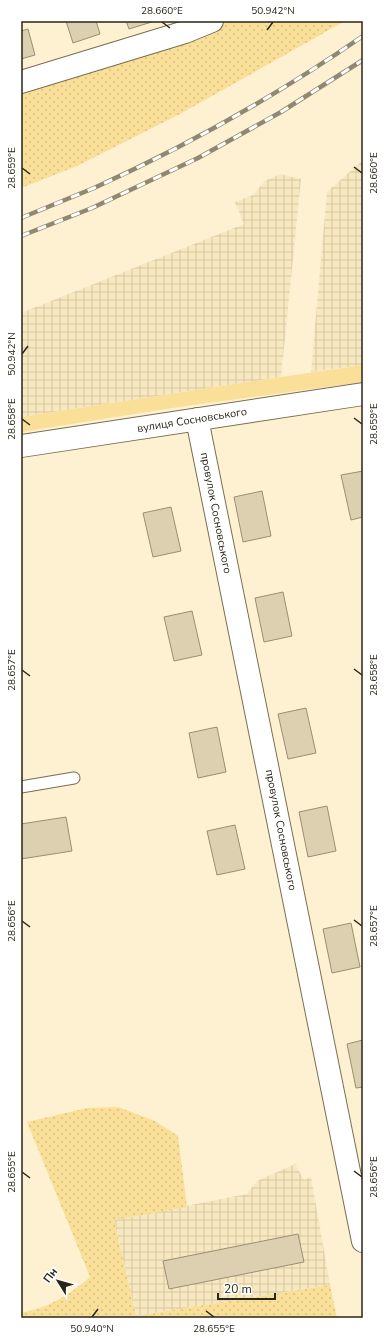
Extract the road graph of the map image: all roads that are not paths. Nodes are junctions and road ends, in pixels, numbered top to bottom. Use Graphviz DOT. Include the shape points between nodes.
graph roads {
  1 [pos="212,21"];
  2 [pos="21,82"];
  3 [pos="363,394"];
  4 [pos="197,419"];
  5 [pos="21,446"];
  6 [pos="74,778"];
  7 [pos="21,786"];
  8 [pos="363,1241"];
  1 -- 2 [label="street" via="185,32"];
  3 -- 4 [label="street, вулиця Сосновського"];
  4 -- 5 [label="street, вулиця Сосновського"];
  4 -- 8 [label="street, провулок Сосновського"];
  6 -- 7 [label="lane"];
}
